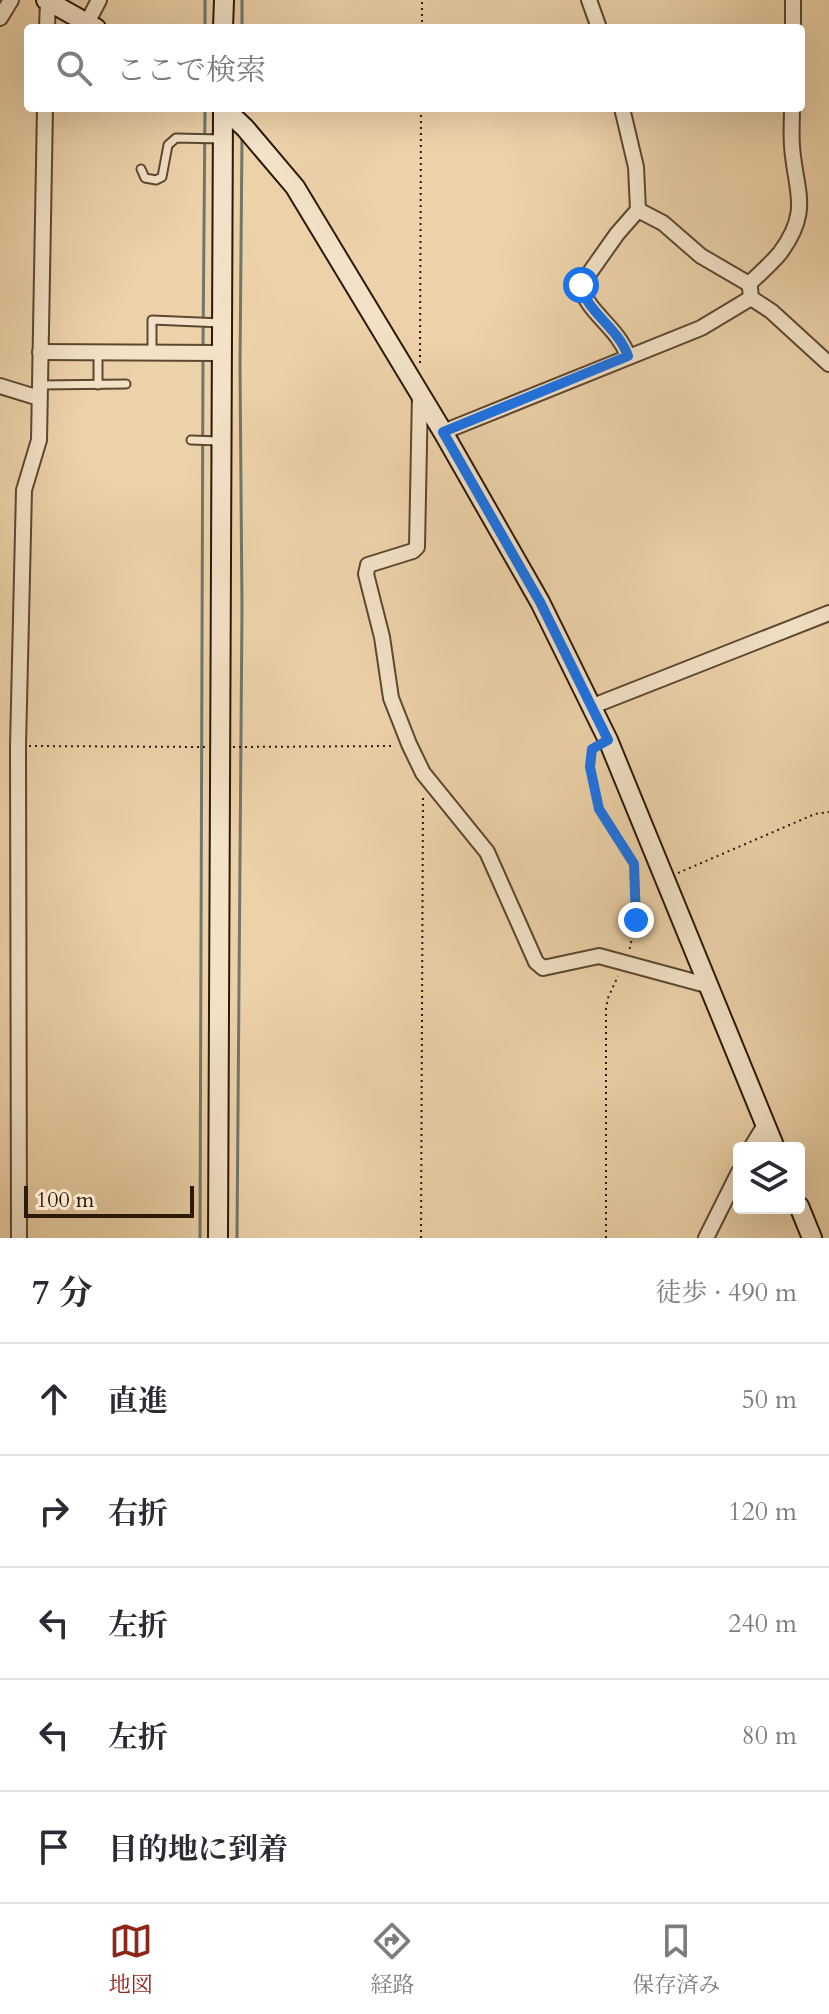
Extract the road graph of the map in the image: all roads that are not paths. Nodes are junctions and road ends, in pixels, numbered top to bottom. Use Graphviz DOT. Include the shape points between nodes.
graph roads {
  1 [pos="11,0"];
  2 [pos="99,0"];
  3 [pos="224,0"];
  4 [pos="589,0"];
  5 [pos="793,0"];
  6 [pos="47,1"];
  7 [pos="0,18"];
  8 [pos="47,24"];
  9 [pos="90,24"];
  10 [pos="92,24"];
  11 [pos="223,24"];
  12 [pos="598,24"];
  13 [pos="793,24"];
  14 [pos="45,112"];
  15 [pos="623,112"];
  16 [pos="792,112"];
  17 [pos="232,116"];
  18 [pos="216,139"];
  19 [pos="141,169"];
  20 [pos="638,210"];
  21 [pos="750,291"];
  22 [pos="214,323"];
  23 [pos="40,352"];
  24 [pos="98,352"];
  25 [pos="152,352"];
  26 [pos="209,353"];
  27 [pos="628,356"];
  28 [pos="829,364"];
  29 [pos="126,384"];
  30 [pos="98,385"];
  31 [pos="0,386"];
  32 [pos="40,391"];
  33 [pos="420,394"];
  34 [pos="443,432"];
  35 [pos="192,440"];
  36 [pos="214,441"];
  37 [pos="829,613"];
  38 [pos="593,706"];
  39 [pos="710,986"];
  40 [pos="765,1125"];
  41 [pos="755,1142"];
  42 [pos="772,1142"];
  43 [pos="733,1184"];
  44 [pos="802,1214"];
  45 [pos="19,1238"];
  46 [pos="218,1238"];
  47 [pos="706,1238"];
  48 [pos="812,1238"];
  1 -- 7 [label="street"];
  2 -- 10 [label="street"];
  3 -- 11 [label="street"];
  4 -- 12 [label="street"];
  5 -- 13 [label="street"];
  6 -- 8 [label="street"];
  6 -- 9 [label="street"];
  14 -- 23 [label="street"];
  15 -- 20 [label="street" via="636,167"];
  16 -- 21 [label="street" via="800,210 779,254"];
  17 -- 18 [label="street"];
  17 -- 33 [label="street" via="295,187"];
  18 -- 19 [label="lane" via="173,139 162,177 145,178"];
  18 -- 22 [label="street"];
  20 -- 21 [label="street" via="663,223"];
  20 -- 27 [label="street" via="581,285 589,306 610,325"];
  21 -- 27 [label="street" via="701,328"];
  21 -- 28 [label="street"];
  22 -- 25 [label="lane" via="152,320"];
  22 -- 26 [label="street"];
  23 -- 24 [label="street"];
  23 -- 32 [label="street"];
  24 -- 25 [label="street"];
  24 -- 30 [label="lane"];
  25 -- 26 [label="street"];
  26 -- 36 [label="street"];
  27 -- 34 [label="street"];
  29 -- 30 [label="lane"];
  30 -- 32 [label="lane"];
  31 -- 32 [label="street"];
  32 -- 45 [label="street" via="39,440 24,490 18,746"];
  33 -- 34 [label="street"];
  33 -- 39 [label="street" via="417,547 375,561 366,574 391,698 423,773 487,852 543,968 599,956"];
  34 -- 38 [label="street"];
  35 -- 36 [label="lane"];
  36 -- 46 [label="street"];
  37 -- 38 [label="street"];
  38 -- 39 [label="street"];
  39 -- 40 [label="street"];
  40 -- 41 [label="street"];
  40 -- 42 [label="street"];
  43 -- 47 [label="street"];
  44 -- 48 [label="street"];
}
